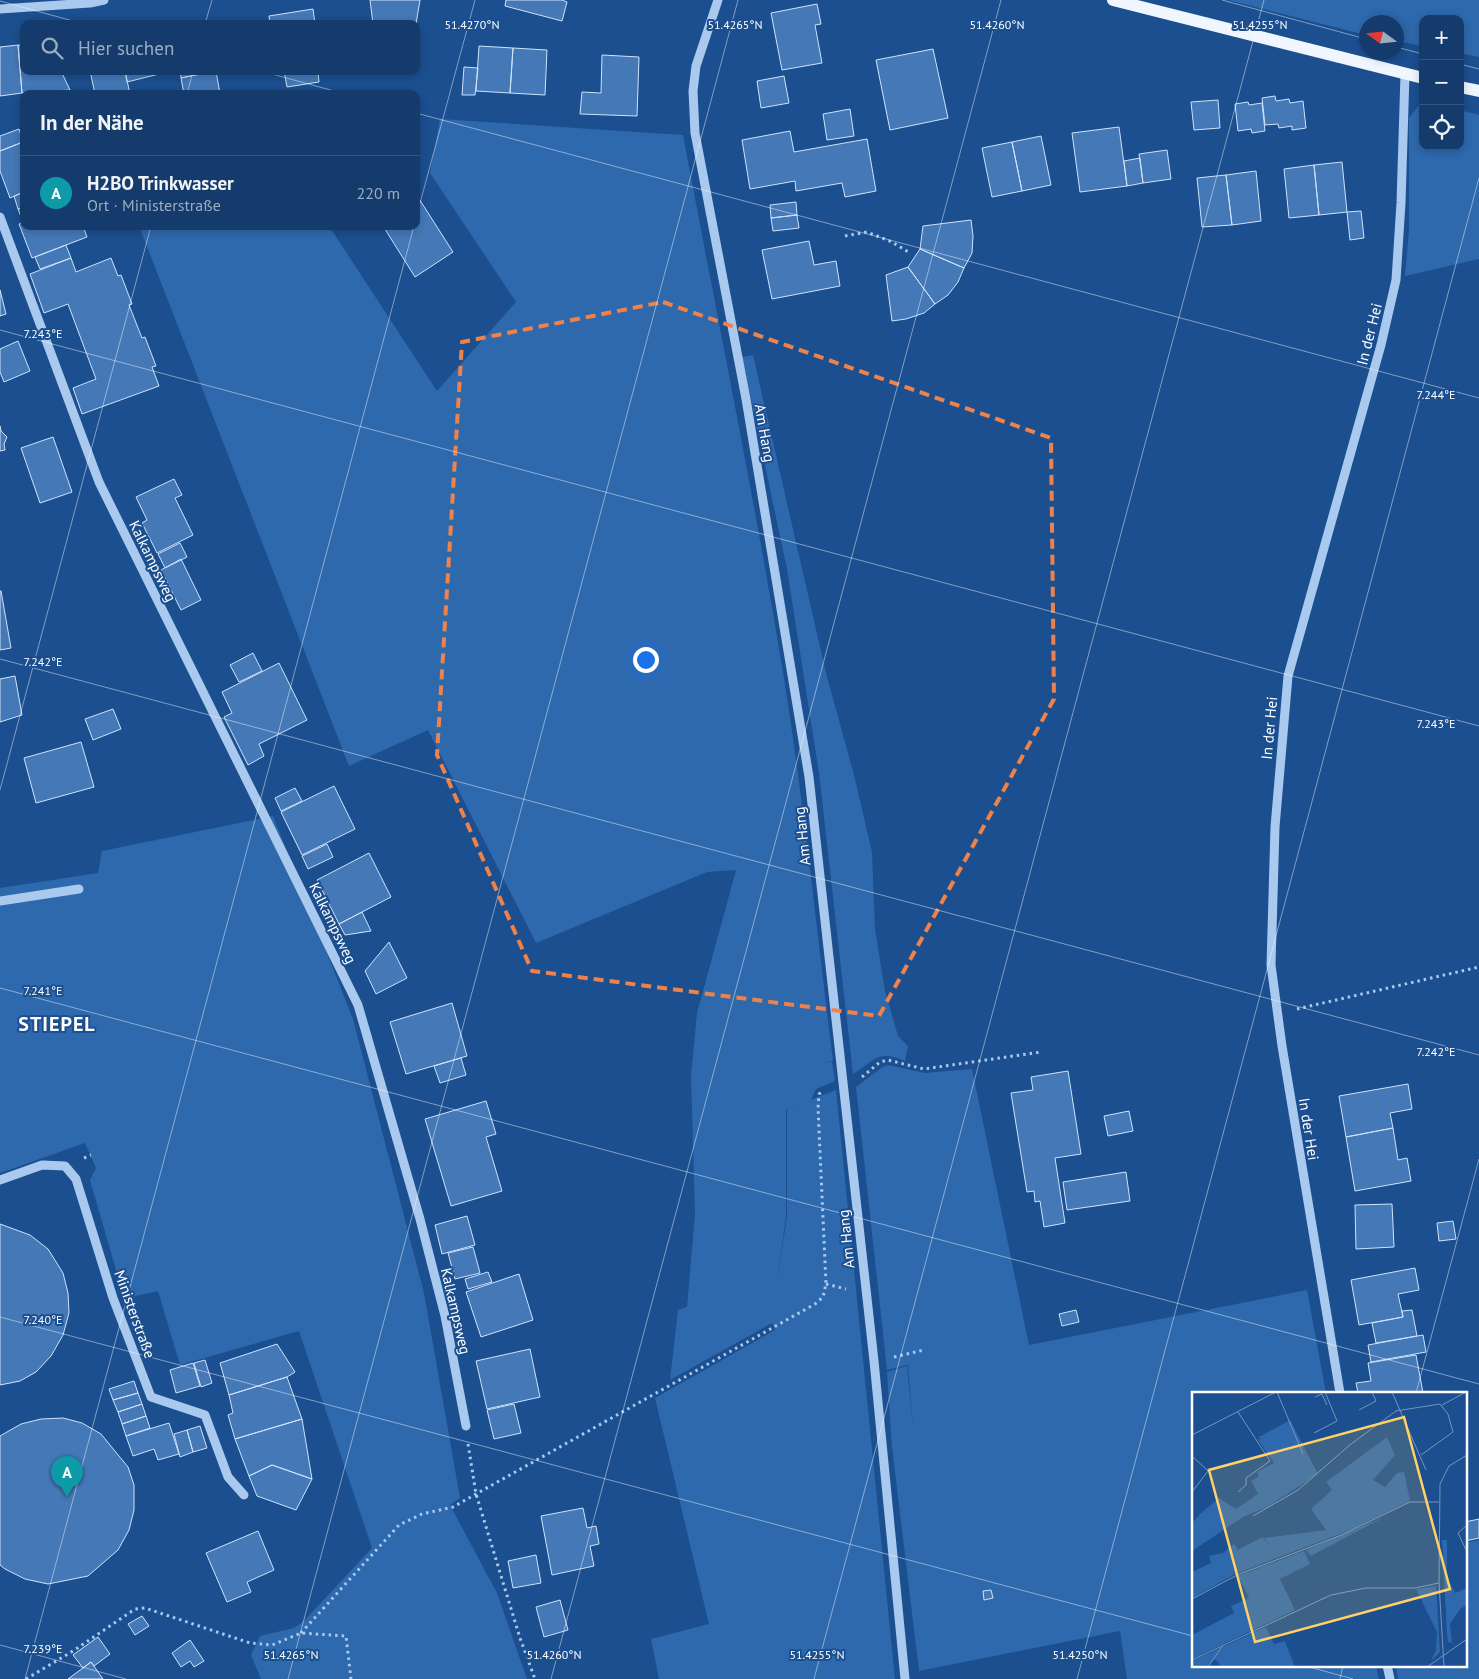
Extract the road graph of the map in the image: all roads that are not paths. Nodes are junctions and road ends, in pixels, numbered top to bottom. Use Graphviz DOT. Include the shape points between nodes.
graph roads {
  1 [pos="104,0"];
  2 [pos="718,0"];
  3 [pos="1113,0"];
  4 [pos="0,9"];
  5 [pos="1405,74"];
  6 [pos="1419,77"];
  7 [pos="1464,88"];
  8 [pos="1479,91"];
  9 [pos="0,217"];
  10 [pos="79,889"];
  11 [pos="0,901"];
  12 [pos="0,1180"];
  13 [pos="1340,1392"];
  14 [pos="466,1426"];
  15 [pos="244,1495"];
  16 [pos="1388,1666"];
  17 [pos="905,1679"];
  18 [pos="1390,1679"];
  1 -- 4 [label="street"];
  2 -- 17 [label="street, Am Hang" via="696,66 695,133 746,399 809,777 874,1361"];
  3 -- 5 [label="main road"];
  5 -- 6 [label="main road"];
  5 -- 13 [label="street, In der Hei" via="1396,280 1381,345 1288,676 1275,827 1271,965"];
  7 -- 8 [label="main road"];
  9 -- 14 [label="street, Kalkampsweg" via="100,482 358,1006 445,1316"];
  10 -- 11 [label="street"];
  12 -- 15 [label="street, Ministerstraße" via="42,1165 65,1166 76,1179 113,1298 151,1397 206,1415 228,1478"];
  16 -- 18 [label="street"];
}
